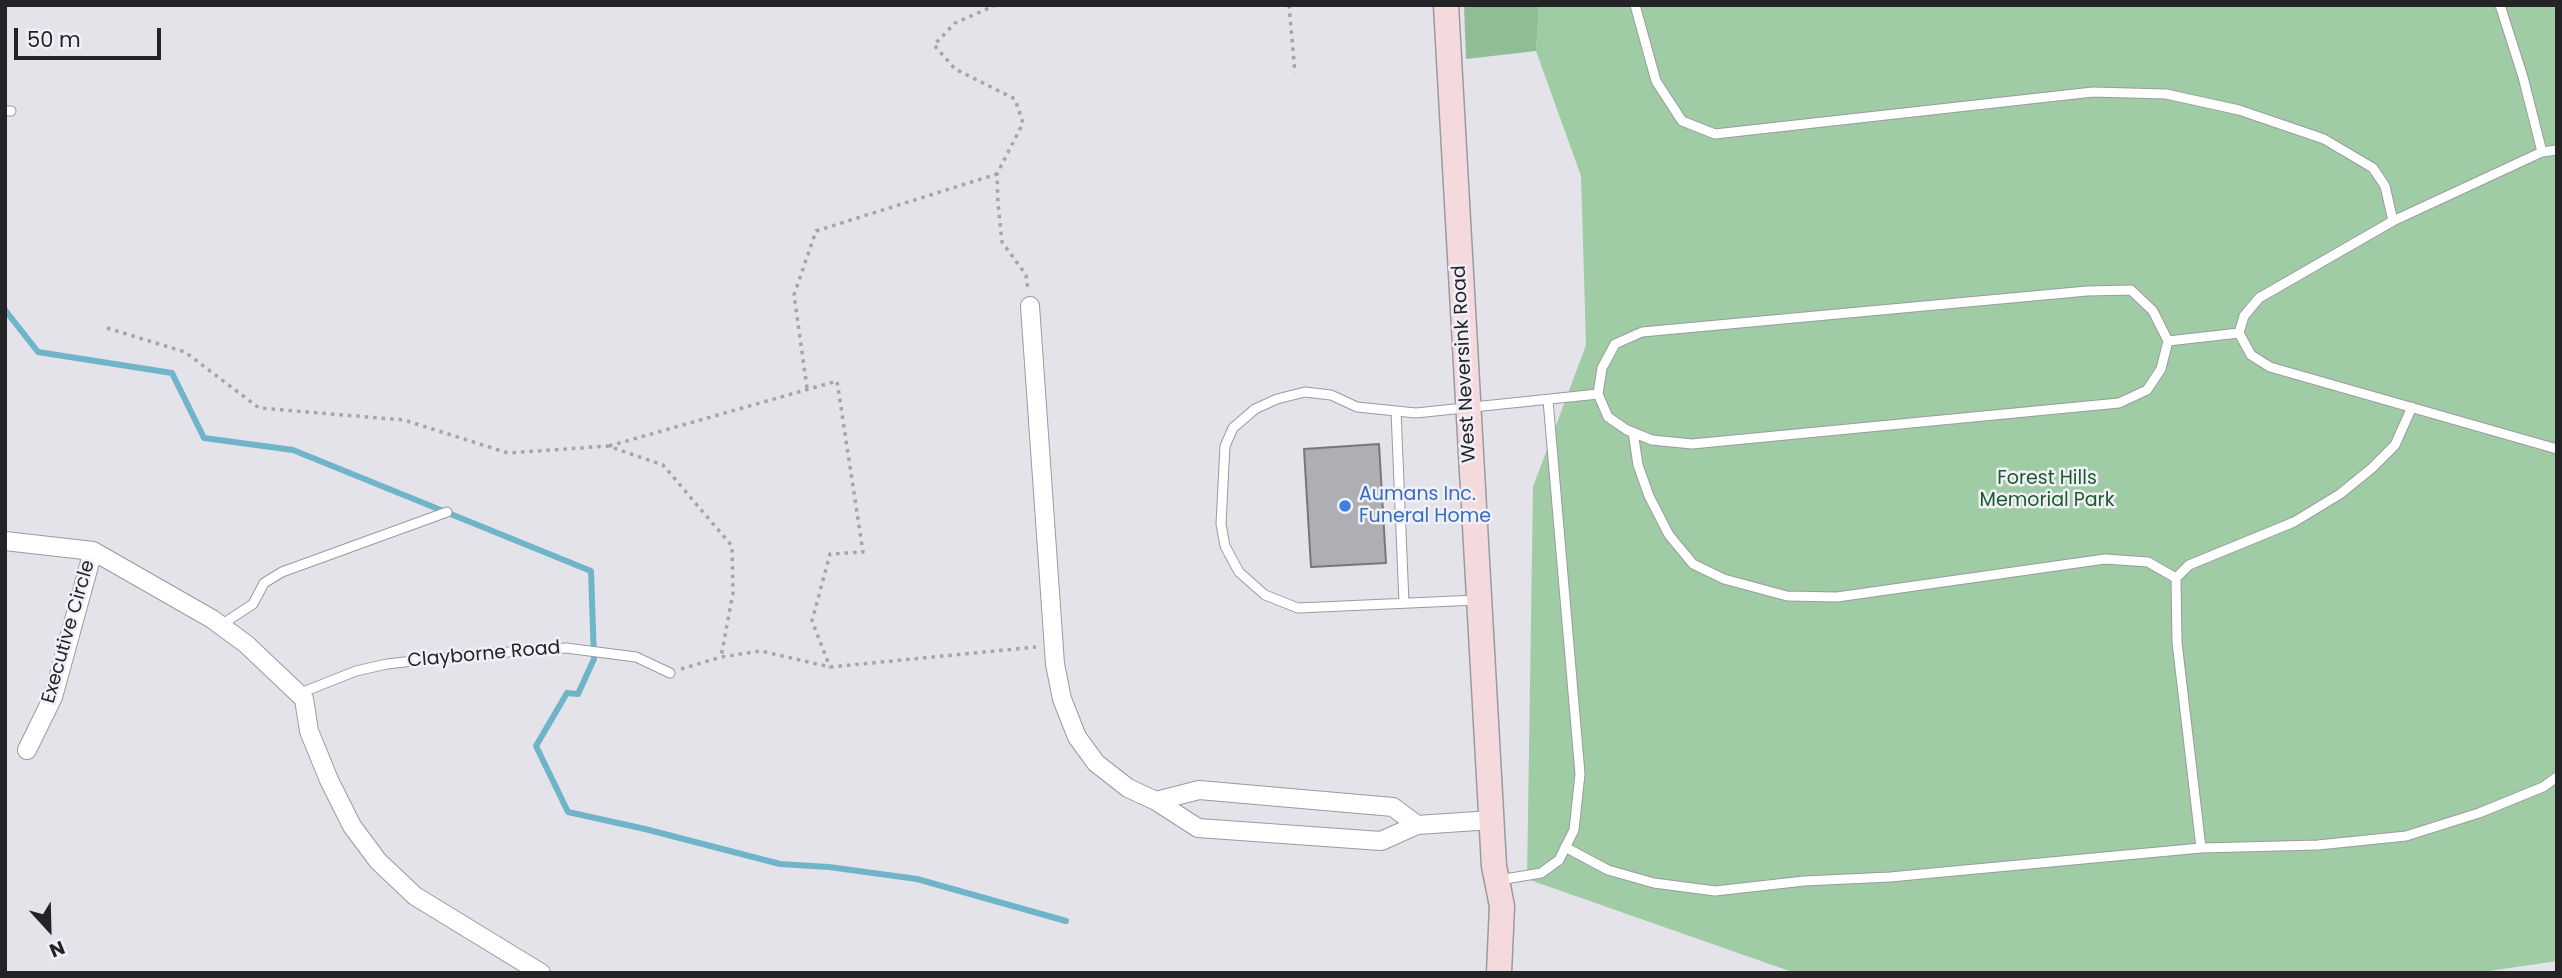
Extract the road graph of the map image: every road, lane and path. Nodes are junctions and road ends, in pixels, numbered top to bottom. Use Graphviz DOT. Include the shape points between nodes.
graph roads {
  1 [pos="996,5"];
  2 [pos="1289,5"];
  3 [pos="1446,5"];
  4 [pos="1635,5"];
  5 [pos="2500,5"];
  6 [pos="1294,73"];
  7 [pos="2557,150"];
  8 [pos="2542,152"];
  9 [pos="997,174"];
  10 [pos="2393,221"];
  11 [pos="1030,306"];
  12 [pos="107,328"];
  13 [pos="2239,333"];
  14 [pos="2168,341"];
  15 [pos="807,389"];
  16 [pos="1598,394"];
  17 [pos="1548,400"];
  18 [pos="2412,407"];
  19 [pos="1468,409"];
  20 [pos="1396,411"];
  21 [pos="1633,432"];
  22 [pos="608,446"];
  23 [pos="2557,449"];
  24 [pos="447,512"];
  25 [pos="5,541"];
  26 [pos="93,551"];
  27 [pos="2176,578"];
  28 [pos="1478,600"];
  29 [pos="1404,603"];
  30 [pos="221,625"];
  31 [pos="1038,647"];
  32 [pos="721,657"];
  33 [pos="830,667"];
  34 [pos="670,673"];
  35 [pos="299,694"];
  36 [pos="27,750"];
  37 [pos="2557,777"];
  38 [pos="1156,801"];
  39 [pos="1492,820"];
  40 [pos="1417,825"];
  41 [pos="1565,847"];
  42 [pos="2201,848"];
  43 [pos="1497,880"];
  44 [pos="541,973"];
  45 [pos="1499,973"];
  1 -- 9 [label="path" via="955,23 934,45 955,69 1015,99 1023,122"];
  2 -- 6 [label="path"];
  3 -- 19 [label="street, West Neversink Road"];
  4 -- 10 [label="lane" via="1656,82 1682,121 1715,134 2093,92 2166,94 2239,110 2324,139 2373,168 2385,186"];
  5 -- 8 [label="lane"];
  7 -- 8 [label="lane"];
  8 -- 10 [label="lane"];
  9 -- 11 [label="path" via="1002,242 1026,275"];
  9 -- 15 [label="path" via="816,231 794,295"];
  10 -- 13 [label="lane" via="2259,298 2244,316"];
  11 -- 38 [label="street" via="1054,651 1062,699 1077,737 1096,763 1128,788"];
  12 -- 22 [label="path" via="185,352 259,408 404,420 508,453"];
  13 -- 14 [label="lane"];
  13 -- 18 [label="lane" via="2251,355 2270,367"];
  14 -- 16 [label="lane" via="2153,312 2131,290 2087,290 1642,332 1615,344 1602,368"];
  14 -- 21 [label="lane" via="2161,369 2147,390 2119,403 1692,444 1652,440"];
  15 -- 22 [label="path"];
  15 -- 33 [label="path" via="837,380 863,552 830,554 812,621"];
  16 -- 17 [label="lane"];
  16 -- 21 [label="lane" via="1608,417"];
  17 -- 19 [label="lane"];
  17 -- 41 [label="lane" via="1580,774 1574,830"];
  18 -- 23 [label="lane"];
  18 -- 27 [label="lane" via="2395,445 2340,495 2294,522 2189,565"];
  19 -- 20 [label="lane"];
  19 -- 28 [label="street, West Neversink Road"];
  20 -- 29 [label="lane"];
  20 -- 29 [label="lane" via="1357,407 1331,395 1305,392 1255,409 1233,428 1225,446 1221,524 1225,546 1239,572 1265,595 1298,608"];
  21 -- 27 [label="lane" via="1649,496 1669,535 1692,564 1724,579 1787,596 1837,597 2105,559 2148,562"];
  22 -- 32 [label="path" via="663,465 732,545 733,593"];
  24 -- 30 [label="lane" via="282,572 264,583 253,604"];
  25 -- 26 [label="street"];
  26 -- 30 [label="street"];
  26 -- 36 [label="street, Executive Circle" via="53,697"];
  27 -- 42 [label="lane" via="2177,642"];
  28 -- 29 [label="lane"];
  28 -- 39 [label="street, West Neversink Road"];
  30 -- 35 [label="street"];
  31 -- 33 [label="path"];
  32 -- 33 [label="path" via="761,651"];
  32 -- 34 [label="path"];
  34 -- 35 [label="lane, Clayborne Road" via="636,657 566,648 387,663"];
  35 -- 44 [label="street" via="337,797 378,861 415,895"];
  37 -- 42 [label="lane" via="2479,813 2406,836 2318,845"];
  38 -- 40 [label="street" via="1199,790 1393,807"];
  38 -- 40 [label="street" via="1198,828 1381,841"];
  39 -- 40 [label="street"];
  39 -- 43 [label="street, West Neversink Road"];
  41 -- 42 [label="lane" via="1608,870 1654,883 1716,891"];
  41 -- 43 [label="lane" via="1559,860 1541,873"];
  43 -- 45 [label="street, West Neversink Road" via="1502,906"];
}
